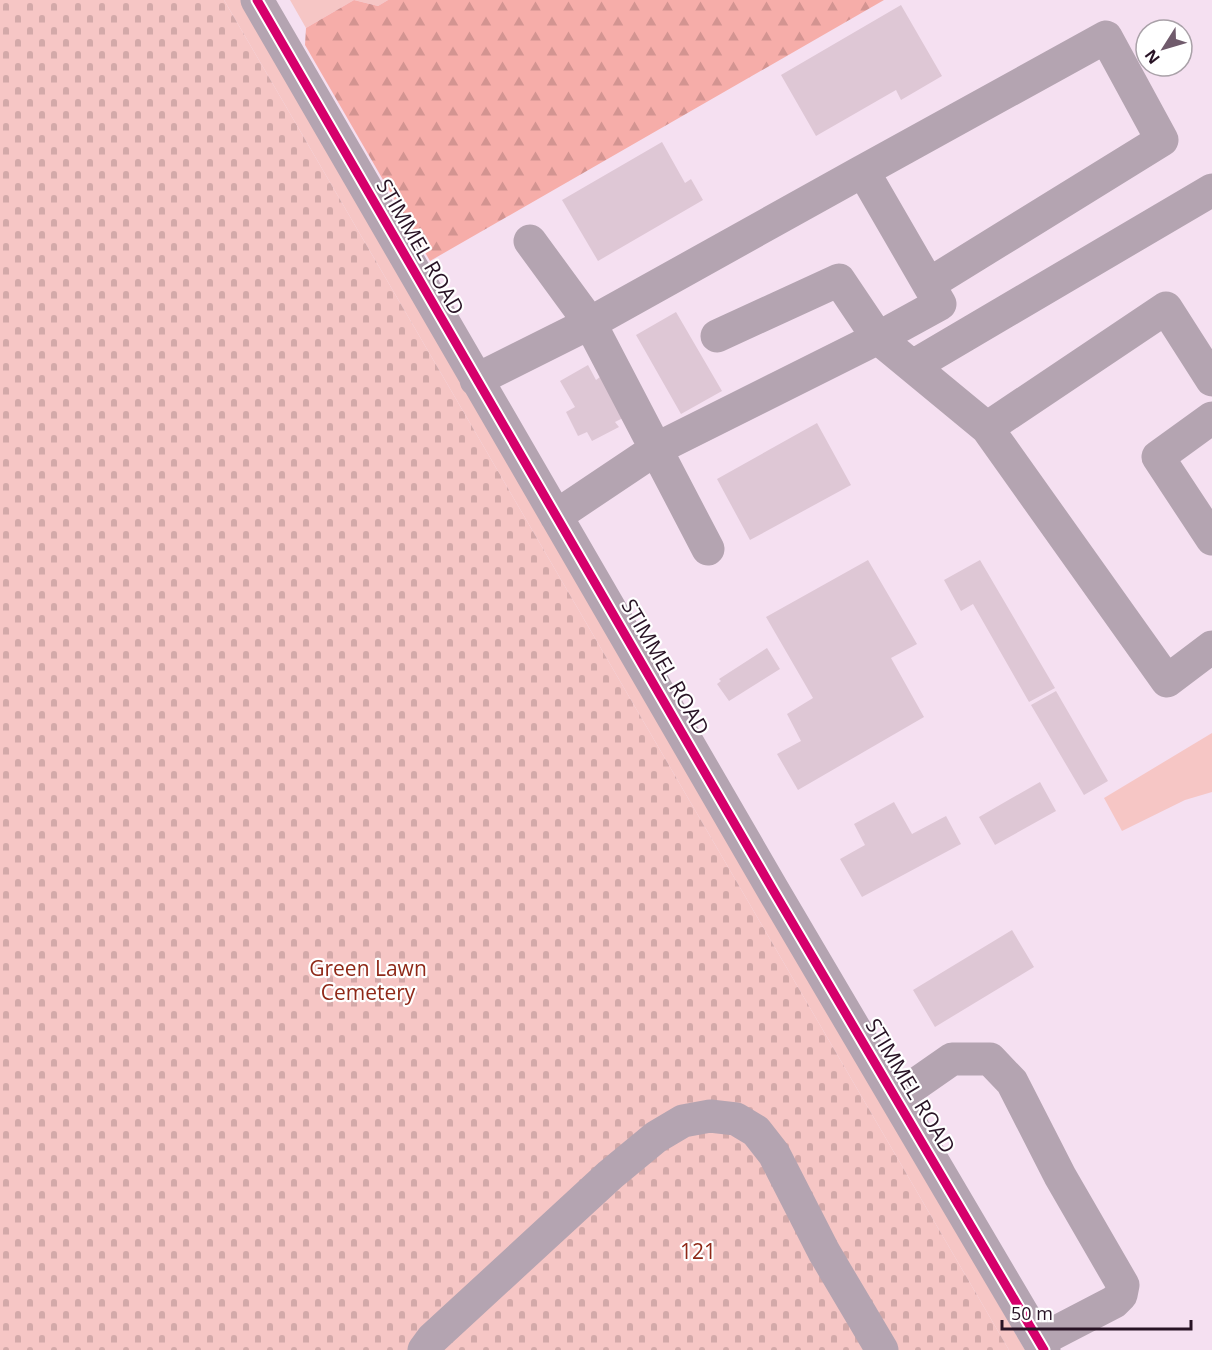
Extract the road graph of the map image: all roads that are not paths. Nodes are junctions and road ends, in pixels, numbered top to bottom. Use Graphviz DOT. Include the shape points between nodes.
graph roads {
  1 [pos="257,0"];
  2 [pos="863,171"];
  3 [pos="1208,199"];
  4 [pos="530,241"];
  5 [pos="929,284"];
  6 [pos="590,323"];
  7 [pos="717,336"];
  8 [pos="878,338"];
  9 [pos="913,366"];
  10 [pos="476,380"];
  11 [pos="1212,380"];
  12 [pos="1212,418"];
  13 [pos="987,428"];
  14 [pos="656,448"];
  15 [pos="556,516"];
  16 [pos="1212,539"];
  17 [pos="708,549"];
  18 [pos="1212,647"];
  19 [pos="896,1098"];
  20 [pos="1042,1346"];
  21 [pos="424,1350"];
  22 [pos="882,1350"];
  1 -- 10 [label="street, STIMMEL ROAD"];
  2 -- 5 [label="street"];
  2 -- 5 [label="street" via="1106,38 1162,140"];
  2 -- 6 [label="street"];
  3 -- 9 [label="street"];
  4 -- 6 [label="street"];
  5 -- 8 [label="street" via="940,304"];
  6 -- 10 [label="street"];
  6 -- 14 [label="street"];
  7 -- 8 [label="street" via="838,280"];
  8 -- 9 [label="street"];
  8 -- 14 [label="street"];
  9 -- 13 [label="street"];
  10 -- 15 [label="street, STIMMEL ROAD"];
  11 -- 13 [label="street" via="1166,308"];
  12 -- 16 [label="street" via="1158,457"];
  13 -- 18 [label="street" via="1167,681"];
  14 -- 15 [label="street"];
  14 -- 17 [label="street"];
  15 -- 19 [label="street, STIMMEL ROAD"];
  19 -- 20 [label="street, STIMMEL ROAD"];
  19 -- 20 [label="street" via="952,1059 990,1059 1012,1082 1123,1285 1122,1294 1114,1302"];
  21 -- 22 [label="street" via="610,1175 656,1137 683,1121 710,1116 736,1119 756,1131 774,1154 824,1252"];
}
